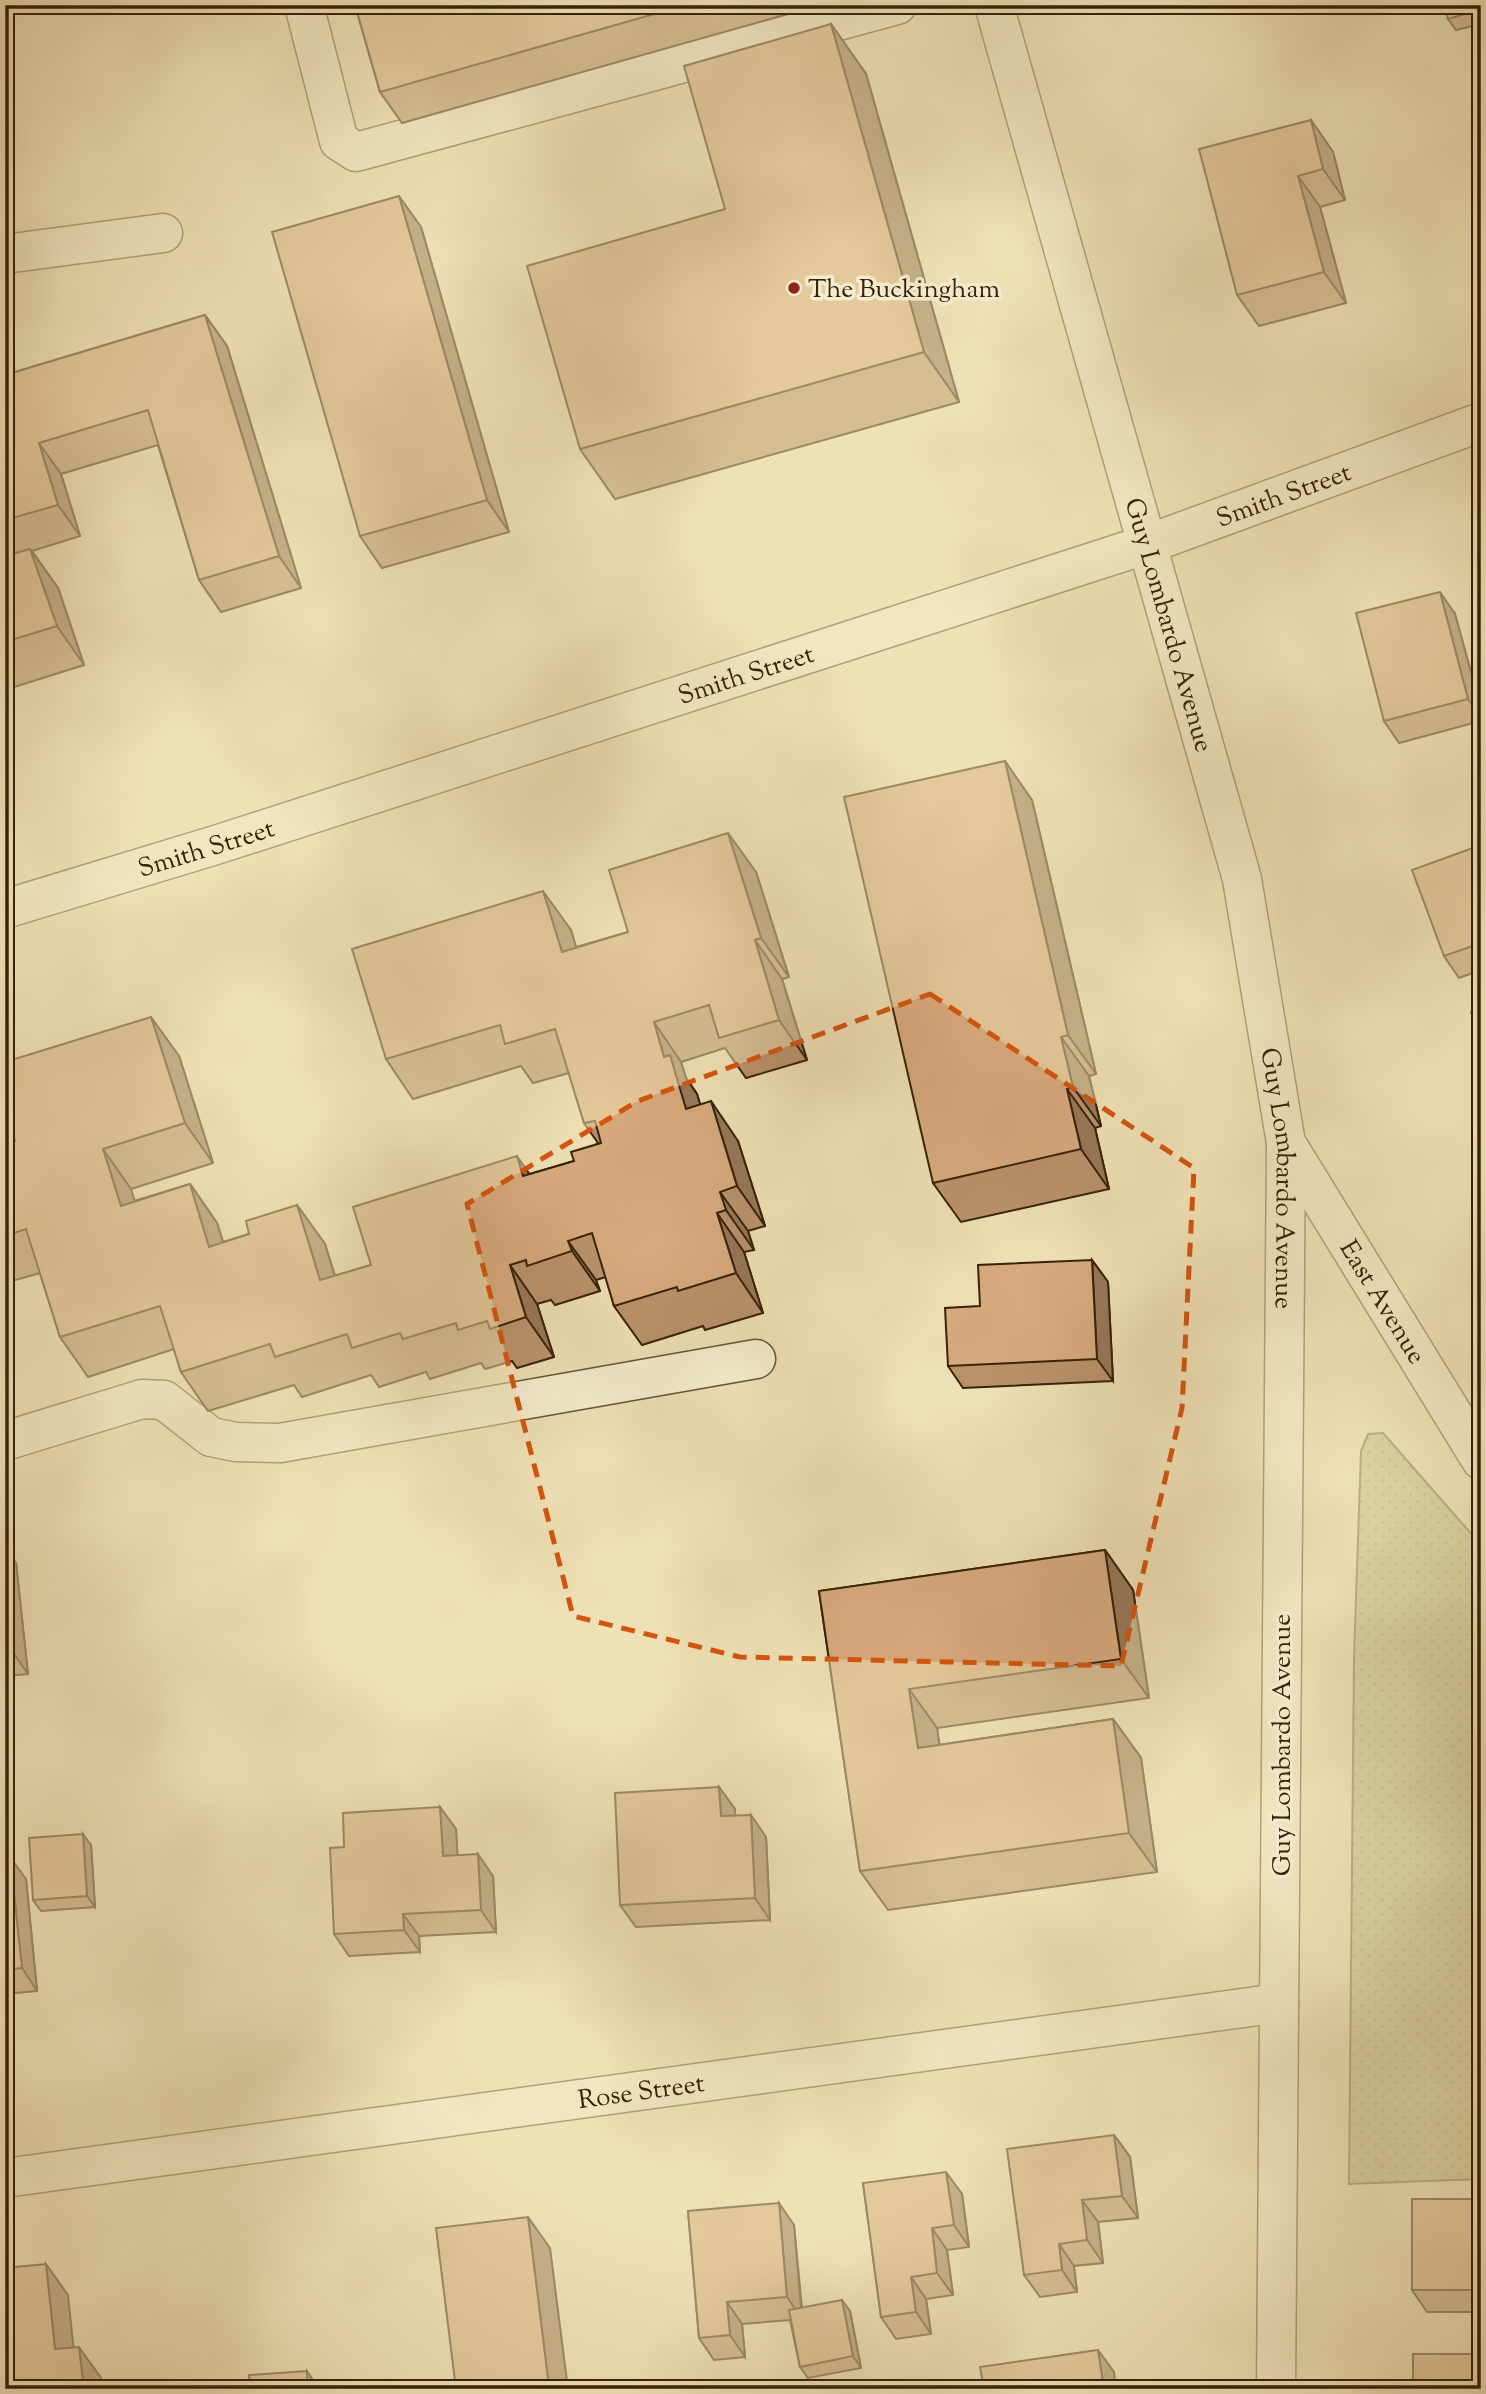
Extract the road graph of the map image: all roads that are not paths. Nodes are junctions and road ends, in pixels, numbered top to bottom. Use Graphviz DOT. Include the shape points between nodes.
graph roads {
  1 [pos="304,5"];
  2 [pos="897,5"];
  3 [pos="994,5"];
  4 [pos="163,233"];
  5 [pos="5,254"];
  6 [pos="1481,422"];
  7 [pos="1148,544"];
  8 [pos="5,909"];
  9 [pos="1286,1143"];
  10 [pos="756,1359"];
  11 [pos="5,1441"];
  12 [pos="1481,1460"];
  13 [pos="1279,2003"];
  14 [pos="5,2178"];
  15 [pos="1276,2389"];
  1 -- 2 [label="street" via="338,141 356,152"];
  3 -- 7 [label="street, Guy Lombardo Avenue"];
  4 -- 5 [label="street"];
  6 -- 7 [label="street, Smith Street"];
  7 -- 8 [label="street, Smith Street"];
  7 -- 9 [label="street, Guy Lombardo Avenue" via="1242,879"];
  9 -- 12 [label="street, East Avenue"];
  9 -- 13 [label="street, Guy Lombardo Avenue"];
  10 -- 11 [label="street" via="280,1443 236,1443 211,1437 164,1401 142,1399"];
  13 -- 14 [label="street, Rose Street"];
  13 -- 15 [label="street, Guy Lombardo Avenue"];
}
